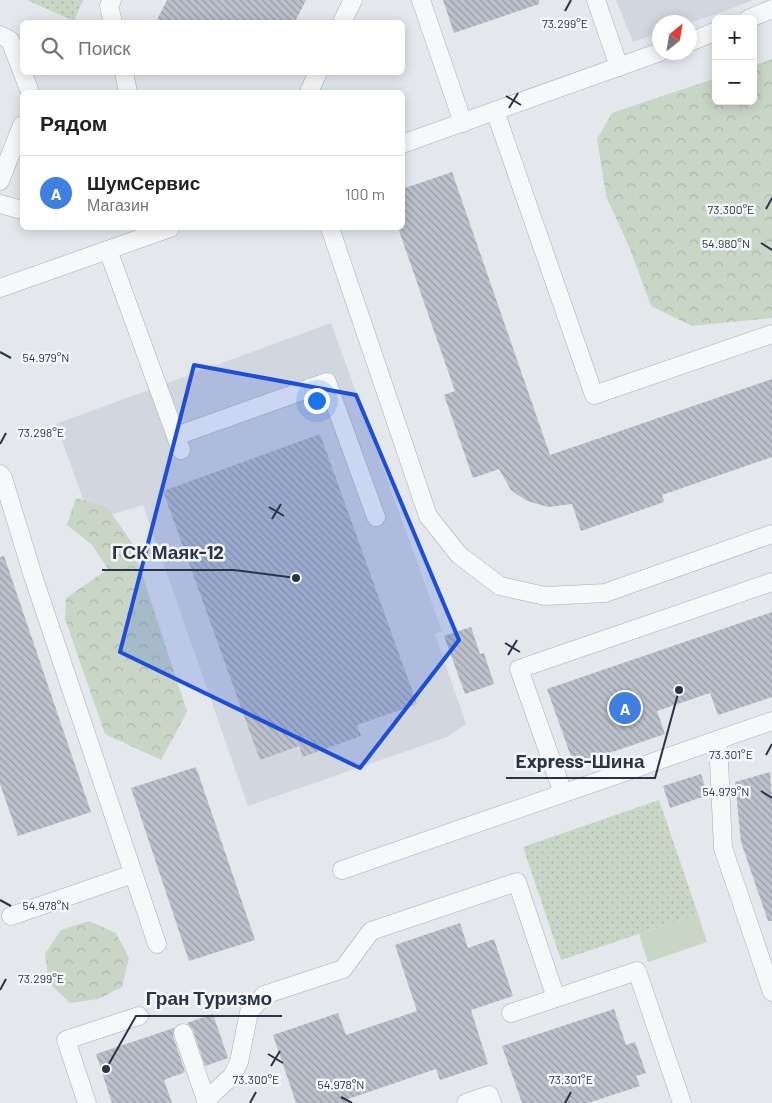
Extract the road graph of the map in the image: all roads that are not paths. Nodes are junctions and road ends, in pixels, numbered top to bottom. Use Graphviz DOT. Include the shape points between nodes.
graph roads {
  1 [pos="112,0"];
  2 [pos="353,0"];
  3 [pos="421,0"];
  4 [pos="596,0"];
  5 [pos="772,9"];
  6 [pos="757,15"];
  7 [pos="112,20"];
  8 [pos="343,20"];
  9 [pos="712,33"];
  10 [pos="0,36"];
  11 [pos="697,39"];
  12 [pos="652,55"];
  13 [pos="20,66"];
  14 [pos="619,67"];
  15 [pos="23,75"];
  16 [pos="125,75"];
  17 [pos="317,75"];
  18 [pos="29,90"];
  19 [pos="128,90"];
  20 [pos="310,90"];
  21 [pos="495,111"];
  22 [pos="463,123"];
  23 [pos="20,130"];
  24 [pos="405,143"];
  25 [pos="0,181"];
  26 [pos="0,204"];
  27 [pos="20,209"];
  28 [pos="164,230"];
  29 [pos="331,230"];
  30 [pos="108,250"];
  31 [pos="0,288"];
  32 [pos="772,334"];
  33 [pos="0,474"];
  34 [pos="376,517"];
  35 [pos="772,534"];
  36 [pos="772,582"];
  37 [pos="772,721"];
  38 [pos="718,740"];
  39 [pos="563,794"];
  40 [pos="342,870"];
  41 [pos="133,874"];
  42 [pos="11,916"];
  43 [pos="157,944"];
  44 [pos="772,992"];
  45 [pos="556,998"];
  46 [pos="512,1013"];
  47 [pos="139,1016"];
  48 [pos="183,1033"];
  49 [pos="206,1102"];
  50 [pos="87,1103"];
  51 [pos="466,1103"];
  52 [pos="492,1103"];
  53 [pos="682,1103"];
  1 -- 7 [label="lane" via="109,6"];
  2 -- 8 [label="lane"];
  3 -- 22 [label="lane"];
  4 -- 14 [label="lane"];
  5 -- 6 [label="lane"];
  9 -- 11 [label="lane"];
  10 -- 13 [label="lane" via="10,40"];
  12 -- 14 [label="lane"];
  14 -- 21 [label="lane"];
  15 -- 18 [label="lane"];
  16 -- 19 [label="lane"];
  17 -- 20 [label="lane"];
  21 -- 22 [label="lane"];
  21 -- 32 [label="lane" via="594,395"];
  22 -- 24 [label="lane"];
  23 -- 25 [label="lane"];
  26 -- 27 [label="lane"];
  28 -- 30 [label="lane"];
  29 -- 35 [label="lane" via="428,516 459,555 500,586 545,596 605,593"];
  30 -- 31 [label="lane"];
  30 -- 34 [label="lane" via="179,443 327,382"];
  33 -- 41 [label="lane" via="4,478 33,576"];
  36 -- 39 [label="lane" via="519,669"];
  37 -- 38 [label="lane"];
  38 -- 39 [label="lane"];
  38 -- 44 [label="lane" via="723,848"];
  39 -- 40 [label="lane"];
  41 -- 42 [label="lane"];
  41 -- 43 [label="lane"];
  45 -- 46 [label="lane"];
  45 -- 49 [label="lane" via="517,882 371,931 343,969 264,995 249,1012 239,1062 232,1076"];
  45 -- 53 [label="lane" via="637,970"];
  47 -- 50 [label="lane" via="66,1040"];
  48 -- 49 [label="lane"];
  51 -- 52 [label="lane" via="489,1095"];
}
